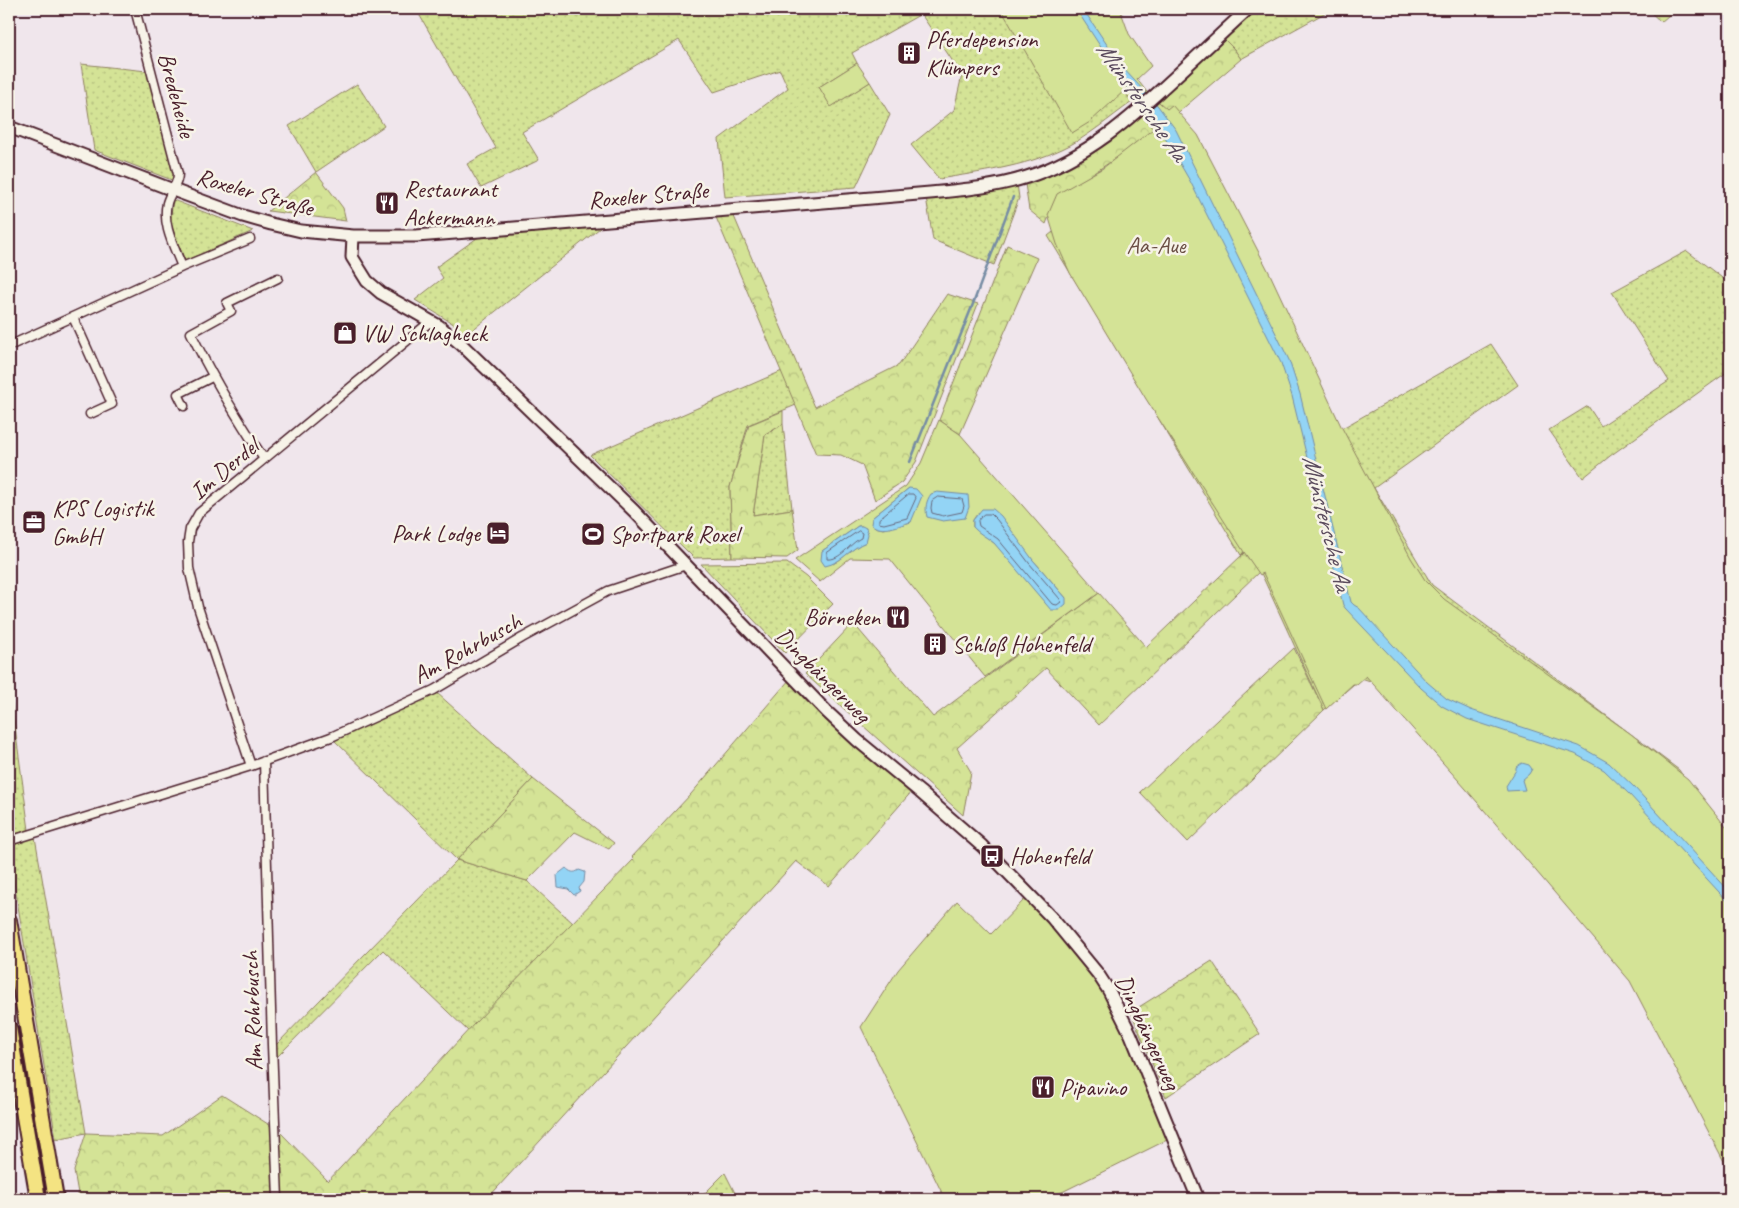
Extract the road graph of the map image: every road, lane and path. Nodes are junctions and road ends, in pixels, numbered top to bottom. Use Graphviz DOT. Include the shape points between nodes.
graph roads {
  1 [pos="135,9"];
  2 [pos="1248,9"];
  3 [pos="9,127"];
  4 [pos="173,190"];
  5 [pos="353,236"];
  6 [pos="250,239"];
  7 [pos="182,267"];
  8 [pos="278,278"];
  9 [pos="73,317"];
  10 [pos="431,321"];
  11 [pos="9,346"];
  12 [pos="212,377"];
  13 [pos="184,406"];
  14 [pos="90,414"];
  15 [pos="264,459"];
  16 [pos="686,565"];
  17 [pos="264,761"];
  18 [pos="251,766"];
  19 [pos="9,841"];
  20 [pos="9,920"];
  21 [pos="9,1028"];
  22 [pos="38,1199"];
  23 [pos="56,1199"];
  24 [pos="278,1199"];
  25 [pos="1198,1199"];
  1 -- 4 [label="street, Bredeheide" via="178,174"];
  2 -- 5 [label="main road, Roxeler Straße" via="1136,114 1091,148 1029,177 974,188 455,233"];
  3 -- 4 [label="main road, Roxeler Straße"];
  4 -- 5 [label="main road, Roxeler Straße" via="271,224"];
  4 -- 7 [label="street, Bredeheide" via="167,202 166,219"];
  5 -- 10 [label="main road, Dingbängerweg" via="352,257 367,281 381,293"];
  6 -- 7 [label="street"];
  7 -- 9 [label="street"];
  8 -- 12 [label="street" via="227,304 231,311 191,333"];
  9 -- 11 [label="street"];
  9 -- 14 [label="street" via="112,404"];
  10 -- 15 [label="street, Im Derdel"];
  10 -- 16 [label="main road, Dingbängerweg" via="462,345"];
  12 -- 13 [label="street" via="178,394"];
  12 -- 15 [label="street"];
  15 -- 18 [label="street, Im Derdel" via="199,513 190,529 188,542 189,568 198,607"];
  16 -- 17 [label="street, Am Rohrbusch" via="608,591 434,690 331,737"];
  16 -- 25 [label="main road, Dingbängerweg" via="827,712 987,851 1052,918 1098,974 1131,1034"];
  17 -- 18 [label="street, Am Rohrbusch"];
  17 -- 24 [label="street, Am Rohrbusch"];
  18 -- 19 [label="street, Am Rohrbusch"];
  20 -- 23 [label="highway"];
  21 -- 22 [label="highway"];
}
